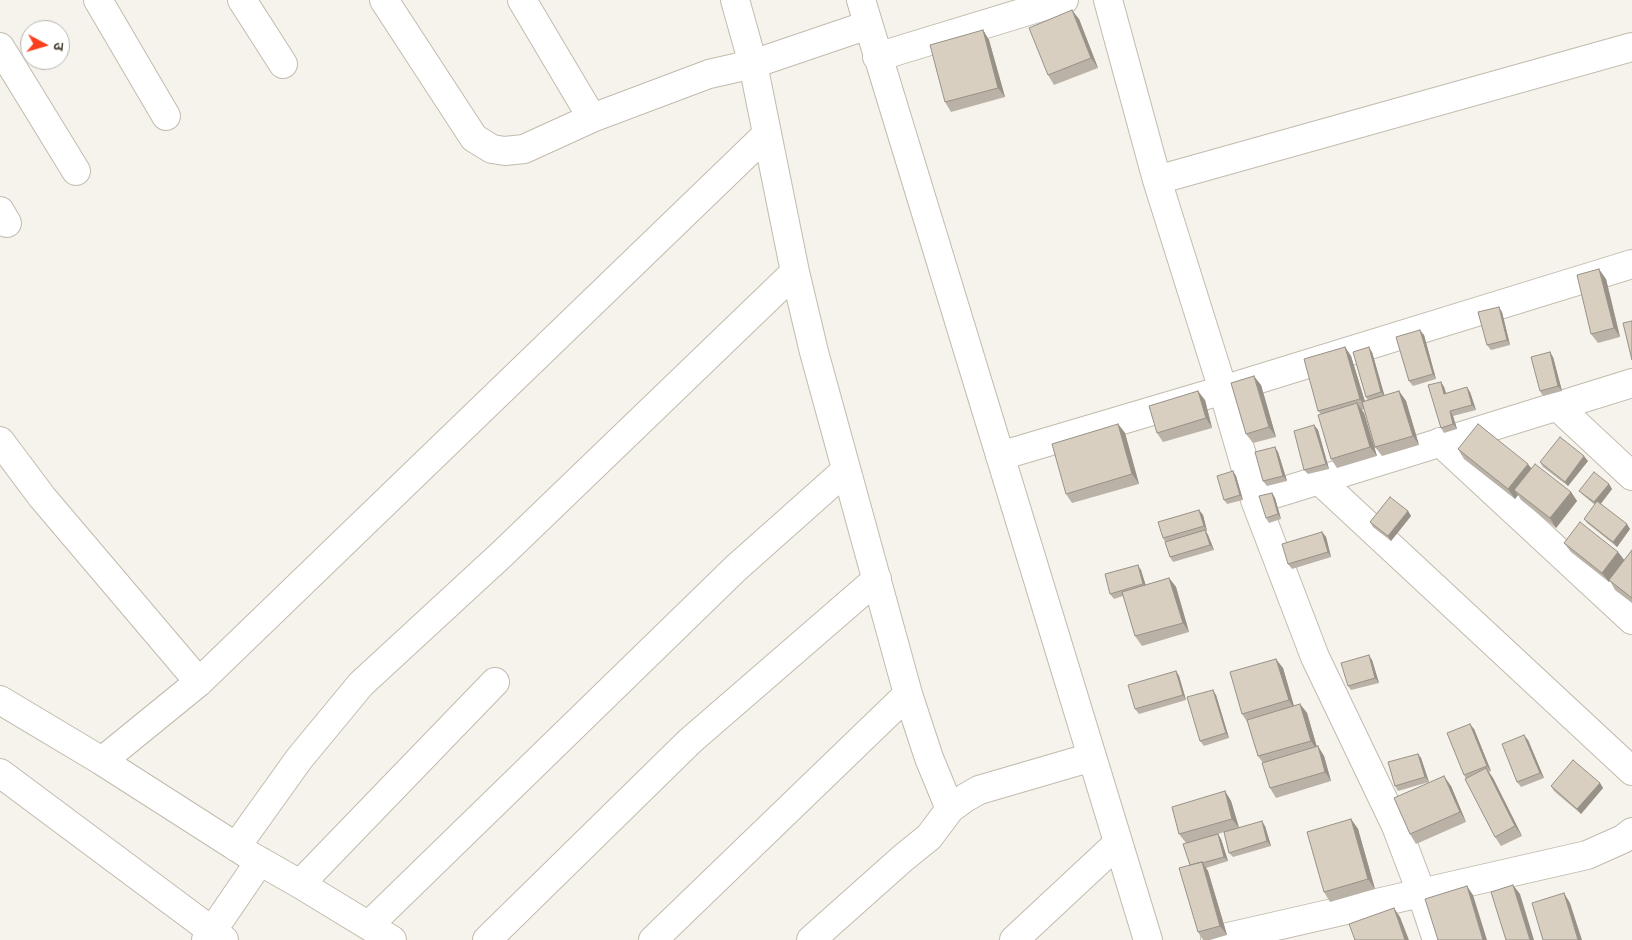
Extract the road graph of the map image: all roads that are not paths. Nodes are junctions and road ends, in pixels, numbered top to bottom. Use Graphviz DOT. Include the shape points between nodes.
graph roads {
  1 [pos="98,0"];
  2 [pos="242,0"];
  3 [pos="384,0"];
  4 [pos="522,0"];
  5 [pos="735,0"];
  6 [pos="1064,0"];
  7 [pos="1108,0"];
  8 [pos="864,12"];
  9 [pos="0,47"];
  10 [pos="1632,47"];
  11 [pos="877,57"];
  12 [pos="283,64"];
  13 [pos="753,64"];
  14 [pos="166,116"];
  15 [pos="592,118"];
  16 [pos="767,134"];
  17 [pos="76,171"];
  18 [pos="1157,180"];
  19 [pos="1632,264"];
  20 [pos="795,272"];
  21 [pos="1632,382"];
  22 [pos="1223,390"];
  23 [pos="1557,406"];
  24 [pos="0,441"];
  25 [pos="1440,442"];
  26 [pos="1000,456"];
  27 [pos="846,471"];
  28 [pos="1632,476"];
  29 [pos="1319,480"];
  30 [pos="1255,500"];
  31 [pos="877,578"];
  32 [pos="1632,620"];
  33 [pos="199,682"];
  34 [pos="495,682"];
  35 [pos="908,694"];
  36 [pos="0,700"];
  37 [pos="1092,757"];
  38 [pos="102,761"];
  39 [pos="1632,771"];
  40 [pos="0,773"];
  41 [pos="950,809"];
  42 [pos="1632,832"];
  43 [pos="1118,842"];
  44 [pos="236,847"];
  45 [pos="260,861"];
  46 [pos="300,884"];
  47 [pos="1421,892"];
  48 [pos="369,926"];
  49 [pos="214,937"];
  50 [pos="392,940"];
  51 [pos="487,940"];
  52 [pos="653,940"];
  53 [pos="812,940"];
  54 [pos="1014,940"];
  55 [pos="1148,940"];
  56 [pos="1215,940"];
  57 [pos="1437,940"];
  1 -- 14 [label="street"];
  2 -- 12 [label="street"];
  3 -- 15 [label="street" via="474,138 492,149 524,149"];
  4 -- 15 [label="street"];
  5 -- 13 [label="street"];
  6 -- 11 [label="street"];
  7 -- 18 [label="street"];
  8 -- 11 [label="street"];
  8 -- 13 [label="street"];
  9 -- 17 [label="street"];
  10 -- 18 [label="street"];
  11 -- 26 [label="street"];
  13 -- 15 [label="street" via="709,74"];
  13 -- 16 [label="street"];
  16 -- 20 [label="street"];
  16 -- 33 [label="street"];
  18 -- 22 [label="street"];
  19 -- 22 [label="street"];
  20 -- 27 [label="street"];
  20 -- 44 [label="street" via="502,554 360,684 299,759"];
  21 -- 23 [label="street"];
  22 -- 26 [label="street"];
  22 -- 30 [label="street"];
  23 -- 25 [label="street"];
  23 -- 28 [label="street"];
  24 -- 33 [label="street" via="42,497"];
  25 -- 29 [label="street"];
  25 -- 32 [label="street"];
  26 -- 37 [label="street"];
  27 -- 31 [label="street"];
  27 -- 48 [label="street" via="736,568"];
  29 -- 30 [label="street"];
  29 -- 39 [label="street"];
  30 -- 47 [label="street" via="1315,657 1396,826"];
  31 -- 35 [label="street"];
  31 -- 51 [label="street" via="690,741"];
  33 -- 38 [label="street"];
  34 -- 46 [label="street"];
  35 -- 41 [label="street"];
  35 -- 52 [label="street"];
  36 -- 38 [label="street"];
  37 -- 41 [label="street" via="979,790"];
  37 -- 43 [label="street"];
  38 -- 44 [label="street"];
  40 -- 49 [label="street"];
  41 -- 53 [label="street" via="929,838"];
  42 -- 47 [label="street" via="1587,855"];
  43 -- 54 [label="street"];
  43 -- 55 [label="street"];
  44 -- 45 [label="street"];
  45 -- 46 [label="street"];
  45 -- 49 [label="street"];
  46 -- 48 [label="street"];
  47 -- 56 [label="street"];
  47 -- 57 [label="street"];
  48 -- 50 [label="street"];
}
